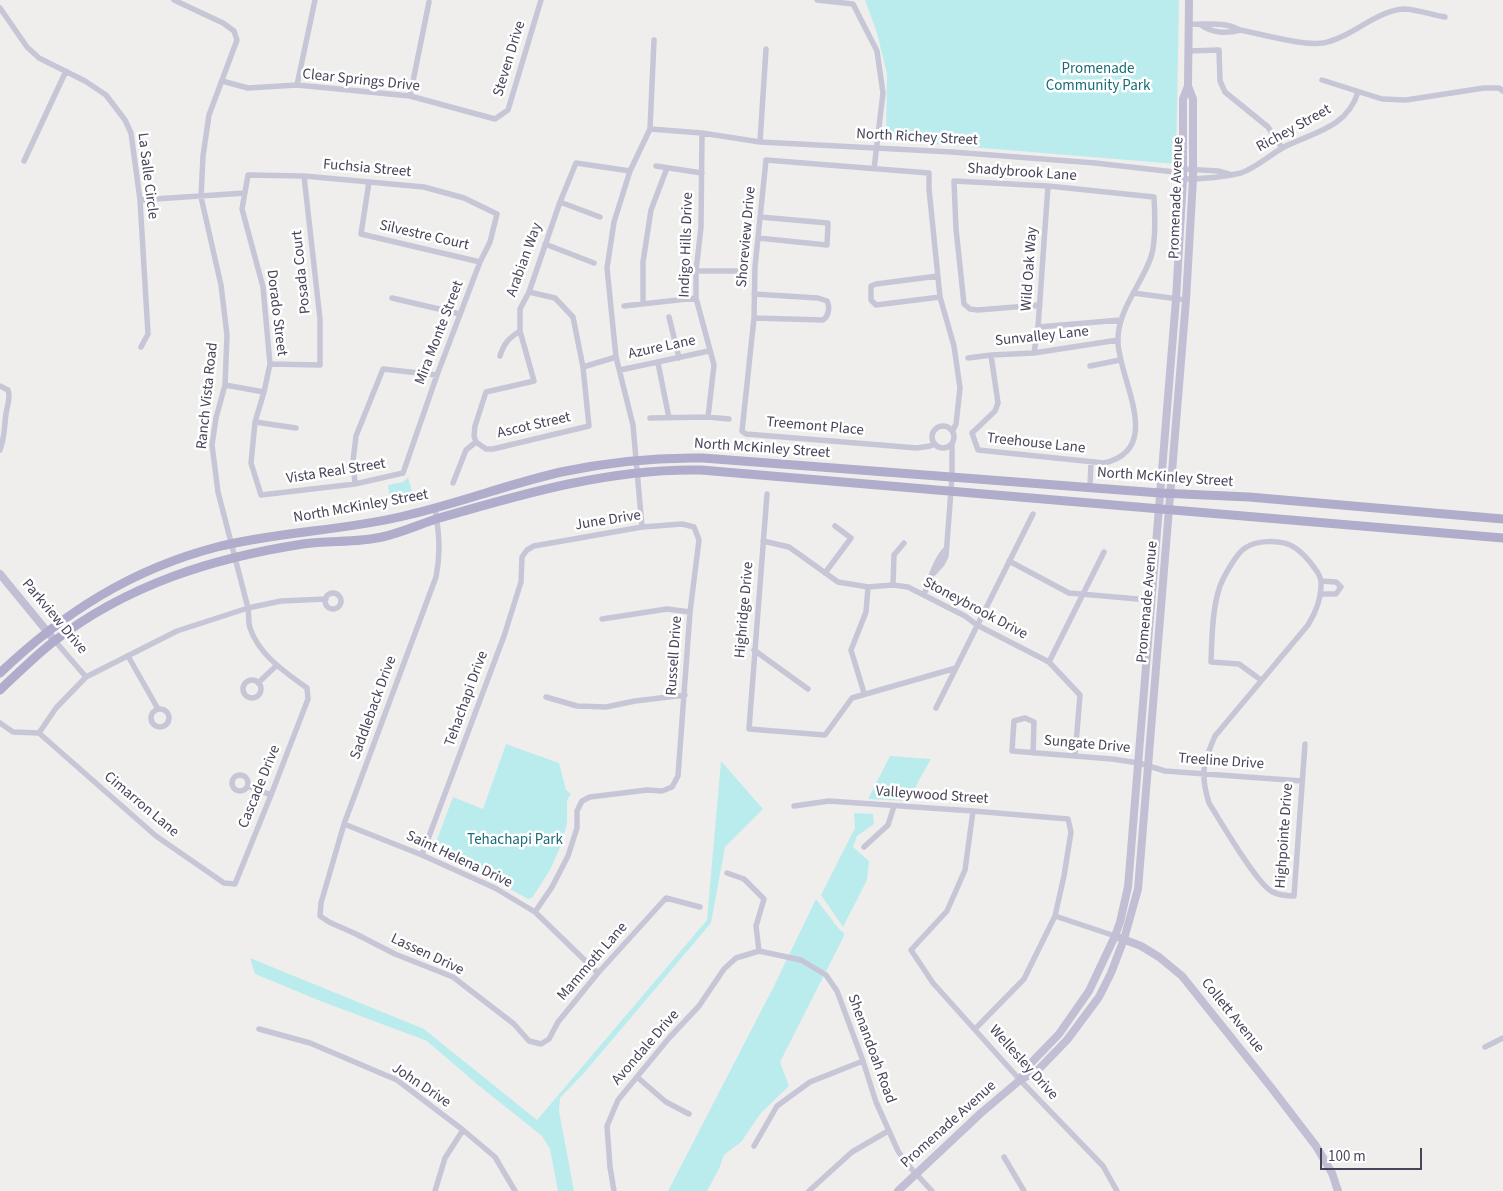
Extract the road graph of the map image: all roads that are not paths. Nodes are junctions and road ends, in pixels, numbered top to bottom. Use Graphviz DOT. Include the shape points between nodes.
graph roads {
  1 [pos="174,0"];
  2 [pos="314,0"];
  3 [pos="541,0"];
  4 [pos="817,0"];
  5 [pos="1189,0"];
  6 [pos="429,2"];
  7 [pos="0,8"];
  8 [pos="1445,17"];
  9 [pos="1189,24"];
  10 [pos="654,40"];
  11 [pos="766,49"];
  12 [pos="1188,51"];
  13 [pos="66,71"];
  14 [pos="1322,80"];
  15 [pos="222,81"];
  16 [pos="297,85"];
  17 [pos="1188,86"];
  18 [pos="1503,91"];
  19 [pos="1358,92"];
  20 [pos="410,96"];
  21 [pos="496,119"];
  22 [pos="650,129"];
  23 [pos="702,133"];
  24 [pos="760,142"];
  25 [pos="877,148"];
  26 [pos="1282,148"];
  27 [pos="24,161"];
  28 [pos="656,166"];
  29 [pos="667,168"];
  30 [pos="874,169"];
  31 [pos="1193,169"];
  32 [pos="630,171"];
  33 [pos="702,173"];
  34 [pos="1183,174"];
  35 [pos="1229,174"];
  36 [pos="304,176"];
  37 [pos="1193,179"];
  38 [pos="369,182"];
  39 [pos="1048,186"];
  40 [pos="245,193"];
  41 [pos="1123,193"];
  42 [pos="201,197"];
  43 [pos="140,200"];
  44 [pos="560,202"];
  45 [pos="497,214"];
  46 [pos="600,217"];
  47 [pos="760,218"];
  48 [pos="758,238"];
  49 [pos="545,244"];
  50 [pos="480,262"];
  51 [pos="594,262"];
  52 [pos="696,271"];
  53 [pos="742,271"];
  54 [pos="938,276"];
  55 [pos="529,292"];
  56 [pos="1133,293"];
  57 [pos="754,294"];
  58 [pos="940,297"];
  59 [pos="392,298"];
  60 [pos="696,298"];
  61 [pos="1176,299"];
  62 [pos="1186,300"];
  63 [pos="643,303"];
  64 [pos="1040,305"];
  65 [pos="624,306"];
  66 [pos="460,314"];
  67 [pos="670,317"];
  68 [pos="754,318"];
  69 [pos="1121,320"];
  70 [pos="1038,327"];
  71 [pos="520,331"];
  72 [pos="1118,340"];
  73 [pos="141,346"];
  74 [pos="709,350"];
  75 [pos="1034,354"];
  76 [pos="992,355"];
  77 [pos="500,356"];
  78 [pos="616,357"];
  79 [pos="679,358"];
  80 [pos="968,358"];
  81 [pos="1120,360"];
  82 [pos="658,363"];
  83 [pos="270,364"];
  84 [pos="1090,366"];
  85 [pos="583,367"];
  86 [pos="620,370"];
  87 [pos="437,375"];
  88 [pos="747,382"];
  89 [pos="225,385"];
  90 [pos="0,386"];
  91 [pos="264,392"];
  92 [pos="708,417"];
  93 [pos="650,418"];
  94 [pos="669,418"];
  95 [pos="729,418"];
  96 [pos="255,422"];
  97 [pos="296,428"];
  98 [pos="953,430"];
  99 [pos="476,442"];
  100 [pos="935,444"];
  101 [pos="952,444"];
  102 [pos="0,450"];
  103 [pos="635,460"];
  104 [pos="408,461"];
  105 [pos="1091,462"];
  106 [pos="636,473"];
  107 [pos="952,477"];
  108 [pos="453,483"];
  109 [pos="355,484"];
  110 [pos="1090,487"];
  111 [pos="951,490"];
  112 [pos="1160,493"];
  113 [pos="767,494"];
  114 [pos="1170,494"];
  115 [pos="261,495"];
  116 [pos="1159,508"];
  117 [pos="435,509"];
  118 [pos="1169,510"];
  119 [pos="1033,514"];
  120 [pos="437,519"];
  121 [pos="1503,519"];
  122 [pos="835,526"];
  123 [pos="694,527"];
  124 [pos="642,528"];
  125 [pos="1503,538"];
  126 [pos="763,541"];
  127 [pos="904,543"];
  128 [pos="231,544"];
  129 [pos="527,550"];
  130 [pos="1104,552"];
  131 [pos="234,557"];
  132 [pos="1009,561"];
  133 [pos="825,573"];
  134 [pos="0,574"];
  135 [pos="1321,581"];
  136 [pos="893,585"];
  137 [pos="868,587"];
  138 [pos="924,594"];
  139 [pos="1320,594"];
  140 [pos="1082,595"];
  141 [pos="326,599"];
  142 [pos="1138,599"];
  143 [pos="248,608"];
  144 [pos="690,612"];
  145 [pos="602,619"];
  146 [pos="977,625"];
  147 [pos="47,631"];
  148 [pos="55,641"];
  149 [pos="754,650"];
  150 [pos="128,656"];
  151 [pos="1049,662"];
  152 [pos="276,666"];
  153 [pos="956,668"];
  154 [pos="0,673"];
  155 [pos="86,677"];
  156 [pos="1262,680"];
  157 [pos="258,683"];
  158 [pos="0,690"];
  159 [pos="808,690"];
  160 [pos="864,693"];
  161 [pos="685,695"];
  162 [pos="546,697"];
  163 [pos="308,699"];
  164 [pos="936,708"];
  165 [pos="158,709"];
  166 [pos="0,723"];
  167 [pos="38,733"];
  168 [pos="1305,744"];
  169 [pos="1033,753"];
  170 [pos="1075,756"];
  171 [pos="1139,763"];
  172 [pos="1149,767"];
  173 [pos="1202,772"];
  174 [pos="1302,782"];
  175 [pos="248,786"];
  176 [pos="271,796"];
  177 [pos="794,806"];
  178 [pos="894,806"];
  179 [pos="973,811"];
  180 [pos="344,824"];
  181 [pos="864,847"];
  182 [pos="422,855"];
  183 [pos="727,873"];
  184 [pos="235,884"];
  185 [pos="700,907"];
  186 [pos="535,912"];
  187 [pos="320,916"];
  188 [pos="1055,916"];
  189 [pos="1115,936"];
  190 [pos="1124,939"];
  191 [pos="759,951"];
  192 [pos="598,973"];
  193 [pos="975,1029"];
  194 [pos="259,1030"];
  195 [pos="1503,1038"];
  196 [pos="541,1044"];
  197 [pos="1486,1047"];
  198 [pos="863,1061"];
  199 [pos="637,1077"];
  200 [pos="1020,1080"];
  201 [pos="689,1114"];
  202 [pos="463,1130"];
  203 [pos="888,1131"];
  204 [pos="754,1146"];
  205 [pos="1004,1157"];
  206 [pos="916,1174"];
  207 [pos="435,1191"];
  208 [pos="515,1191"];
  209 [pos="614,1191"];
  210 [pos="809,1191"];
  211 [pos="898,1191"];
  212 [pos="932,1191"];
  213 [pos="1024,1191"];
  214 [pos="1117,1191"];
  215 [pos="1338,1191"];
  1 -- 15 [label="street, Ranch Vista Road" via="234,31 238,40"];
  2 -- 16 [label="street"];
  3 -- 21 [label="street, Steven Drive" via="508,110"];
  4 -- 25 [label="street" via="853,4 877,51 883,93"];
  5 -- 9 [label="main road, Promenade Avenue"];
  6 -- 20 [label="street"];
  7 -- 13 [label="street, La Salle Circle" via="27,47 39,58"];
  8 -- 9 [label="street" via="1404,9 1385,14 1323,43 1240,30 1231,25"];
  9 -- 12 [label="main road, Promenade Avenue"];
  10 -- 22 [label="street"];
  11 -- 24 [label="street"];
  12 -- 17 [label="main road, Promenade Avenue"];
  12 -- 26 [label="street" via="1219,50 1220,81 1225,92 1268,128"];
  13 -- 27 [label="street"];
  13 -- 43 [label="street, La Salle Circle" via="106,95 125,120 131,133"];
  14 -- 19 [label="street, Richey Street"];
  15 -- 16 [label="street, Clear Springs Drive" via="248,88"];
  15 -- 42 [label="street, Ranch Vista Road" via="209,115"];
  16 -- 20 [label="street, Clear Springs Drive"];
  17 -- 31 [label="main road, Promenade Avenue" via="1193,98"];
  17 -- 34 [label="main road, Promenade Avenue" via="1183,99"];
  18 -- 19 [label="street, Richey Street" via="1484,88 1406,100 1382,99"];
  19 -- 26 [label="street, Richey Street" via="1347,114 1328,128"];
  20 -- 21 [label="street, Clear Springs Drive"];
  22 -- 23 [label="street, North Richey Street"];
  22 -- 32 [label="street"];
  23 -- 24 [label="street, North Richey Street"];
  23 -- 33 [label="street, Indigo Hills Drive"];
  24 -- 25 [label="street, North Richey Street"];
  25 -- 30 [label="street"];
  25 -- 34 [label="street, North Richey Street" via="1095,163"];
  26 -- 35 [label="street, Richey Street" via="1241,173"];
  28 -- 29 [label="street"];
  29 -- 33 [label="street"];
  29 -- 63 [label="street" via="651,210 643,262"];
  30 -- 47 [label="street, Shoreview Drive" via="766,160"];
  30 -- 54 [label="street" via="929,173"];
  31 -- 34 [label="street, Richey Street"];
  31 -- 35 [label="street, Richey Street"];
  31 -- 37 [label="main road, Promenade Avenue"];
  32 -- 44 [label="street, Arabian Way" via="576,163"];
  32 -- 78 [label="street" via="614,222 607,268"];
  33 -- 52 [label="street, Indigo Hills Drive"];
  34 -- 37 [label="street, Richey Street"];
  34 -- 61 [label="main road, Promenade Avenue"];
  35 -- 37 [label="street, Richey Street"];
  36 -- 38 [label="street, Fuchsia Street"];
  36 -- 40 [label="street, Fuchsia Street" via="248,175"];
  36 -- 83 [label="street, Posada Court" via="320,319 320,365"];
  37 -- 62 [label="main road, Promenade Avenue"];
  38 -- 45 [label="street, Fuchsia Street" via="424,187 464,198"];
  38 -- 50 [label="street, Silvestre Court" via="361,234"];
  39 -- 41 [label="street, Shadybrook Lane"];
  39 -- 64 [label="street, Wild Oak Way"];
  39 -- 64 [label="street, Shadybrook Lane" via="954,180 964,304 978,310"];
  40 -- 42 [label="street"];
  40 -- 83 [label="street, Dorado Street" via="242,209 263,287"];
  41 -- 56 [label="street, Treehouse Lane" via="1154,197 1151,257"];
  42 -- 43 [label="street"];
  42 -- 89 [label="street, Ranch Vista Road" via="221,285 227,335"];
  43 -- 73 [label="street, La Salle Circle" via="148,334"];
  44 -- 46 [label="street"];
  44 -- 49 [label="street, Arabian Way"];
  45 -- 50 [label="street, Mira Monte Street" via="490,242"];
  47 -- 48 [label="street, Shoreview Drive"];
  47 -- 48 [label="street" via="828,223 827,244"];
  48 -- 57 [label="street, Shoreview Drive"];
  49 -- 51 [label="street"];
  49 -- 55 [label="street, Arabian Way"];
  50 -- 66 [label="street, Mira Monte Street"];
  52 -- 53 [label="street"];
  52 -- 60 [label="street, Indigo Hills Drive"];
  54 -- 58 [label="street"];
  54 -- 58 [label="street" via="876,284 871,286 870,300 876,305"];
  55 -- 71 [label="street, Arabian Way" via="520,309"];
  55 -- 85 [label="street" via="554,298 573,317"];
  56 -- 61 [label="street"];
  56 -- 69 [label="street, Treehouse Lane"];
  57 -- 68 [label="street, Shoreview Drive"];
  57 -- 68 [label="street" via="818,298 827,301 828,313 823,320"];
  58 -- 98 [label="street" via="954,346 960,388"];
  59 -- 66 [label="street"];
  60 -- 63 [label="street"];
  60 -- 74 [label="street, Indigo Hills Drive"];
  61 -- 62 [label="street"];
  61 -- 112 [label="main road, Promenade Avenue"];
  62 -- 114 [label="main road, Promenade Avenue"];
  63 -- 65 [label="street"];
  64 -- 70 [label="street, Wild Oak Way"];
  66 -- 87 [label="street, Mira Monte Street"];
  67 -- 79 [label="street"];
  68 -- 88 [label="street, Shoreview Drive"];
  69 -- 70 [label="street"];
  69 -- 72 [label="street, Treehouse Lane"];
  70 -- 75 [label="street, Wild Oak Way"];
  71 -- 77 [label="street" via="503,346"];
  71 -- 99 [label="street, Arabian Way" via="534,381 486,392 475,426"];
  72 -- 75 [label="street, Sunvalley Lane"];
  72 -- 81 [label="street, Treehouse Lane"];
  74 -- 79 [label="street, Azure Lane"];
  74 -- 92 [label="street, Indigo Hills Drive" via="714,365"];
  75 -- 76 [label="street, Sunvalley Lane"];
  76 -- 80 [label="street, Sunvalley Lane"];
  76 -- 105 [label="street, Treehouse Lane" via="998,403 995,411 972,433 978,450"];
  78 -- 85 [label="street"];
  78 -- 86 [label="street"];
  79 -- 82 [label="street, Azure Lane"];
  81 -- 84 [label="street"];
  81 -- 105 [label="street, Treehouse Lane" via="1136,420 1135,435 1119,457 1104,463"];
  82 -- 86 [label="street, Azure Lane"];
  82 -- 94 [label="street"];
  83 -- 91 [label="street, Dorado Street"];
  85 -- 99 [label="street, Ascot Street" via="589,426 493,449"];
  86 -- 103 [label="street" via="633,425"];
  87 -- 104 [label="street, Mira Monte Street"];
  87 -- 109 [label="street" via="383,368 356,436"];
  88 -- 100 [label="street, Treemont Place" via="742,431 746,434 917,448"];
  89 -- 91 [label="street"];
  89 -- 128 [label="street, Ranch Vista Road" via="212,445 218,492"];
  90 -- 102 [label="street" via="9,394 5,436"];
  91 -- 96 [label="street, Dorado Street"];
  92 -- 94 [label="street"];
  92 -- 95 [label="street"];
  93 -- 94 [label="street"];
  96 -- 97 [label="street"];
  96 -- 115 [label="street, Dorado Street" via="251,463"];
  98 -- 100 [label="street" via="944,425 937,427 932,437"];
  98 -- 101 [label="street"];
  99 -- 108 [label="street" via="466,450"];
  100 -- 101 [label="street" via="941,448"];
  101 -- 107 [label="street"];
  103 -- 106 [label="street"];
  103 -- 107 [label="main road, North McKinley Street" via="703,458"];
  103 -- 117 [label="main road, North McKinley Street" via="562,472"];
  104 -- 109 [label="street, Vista Real Street" via="402,473"];
  105 -- 110 [label="street, Treehouse Lane"];
  106 -- 111 [label="main road, North McKinley Street" via="701,470"];
  106 -- 120 [label="main road, North McKinley Street" via="565,484"];
  106 -- 124 [label="street"];
  107 -- 110 [label="main road, North McKinley Street"];
  107 -- 111 [label="street"];
  109 -- 115 [label="street, Vista Real Street"];
  110 -- 112 [label="main road, North McKinley Street"];
  111 -- 116 [label="main road, North McKinley Street"];
  111 -- 138 [label="street" via="946,556"];
  112 -- 114 [label="main road, North McKinley Street"];
  112 -- 116 [label="main road, Promenade Avenue"];
  113 -- 126 [label="street, Highridge Drive"];
  114 -- 118 [label="main road, Promenade Avenue"];
  114 -- 121 [label="main road, North McKinley Street" via="1249,497"];
  116 -- 118 [label="main road, North McKinley Street"];
  116 -- 171 [label="main road, Promenade Avenue"];
  117 -- 120 [label="street, Saddleback Drive"];
  117 -- 128 [label="main road, North McKinley Street" via="393,519"];
  118 -- 125 [label="main road, North McKinley Street"];
  118 -- 172 [label="main road, Promenade Avenue"];
  119 -- 132 [label="street"];
  120 -- 131 [label="main road, North McKinley Street" via="381,537 304,544"];
  120 -- 180 [label="street, Saddleback Drive" via="440,558 436,576"];
  122 -- 133 [label="street" via="851,538"];
  123 -- 124 [label="street, June Drive" via="682,524"];
  123 -- 144 [label="street, Russell Drive" via="699,540"];
  124 -- 129 [label="street, June Drive" via="534,546"];
  126 -- 133 [label="street, Stoneybrook Drive" via="788,547"];
  126 -- 149 [label="street, Highridge Drive"];
  127 -- 136 [label="street" via="894,555"];
  128 -- 131 [label="street, Ranch Vista Road"];
  128 -- 147 [label="main road, North McKinley Street" via="143,573 82,606"];
  129 -- 182 [label="street, Tehachapi Drive" via="522,557 521,582 504,636"];
  130 -- 140 [label="street"];
  131 -- 143 [label="street, Ranch Vista Road"];
  131 -- 148 [label="main road, North McKinley Street" via="148,586 90,617"];
  132 -- 140 [label="street" via="1069,593"];
  132 -- 146 [label="street"];
  133 -- 137 [label="street, Stoneybrook Drive" via="838,582"];
  134 -- 147 [label="main road, Parkview Drive"];
  135 -- 139 [label="street, Highpointe Drive"];
  135 -- 139 [label="street" via="1336,582 1341,587 1336,594"];
  135 -- 156 [label="street" via="1317,571 1301,553 1291,545 1278,543 1254,543 1244,549 1228,570 1218,598 1211,662 1239,664"];
  136 -- 137 [label="street, Stoneybrook Drive"];
  136 -- 138 [label="street, Stoneybrook Drive"];
  137 -- 160 [label="street" via="866,612 851,650"];
  138 -- 146 [label="street, Stoneybrook Drive"];
  139 -- 156 [label="street, Highpointe Drive" via="1308,625"];
  140 -- 142 [label="street"];
  140 -- 151 [label="street"];
  141 -- 143 [label="street" via="281,601"];
  143 -- 150 [label="street" via="176,631"];
  143 -- 152 [label="street, Ranch Vista Road" via="253,634"];
  144 -- 145 [label="street" via="667,609"];
  144 -- 161 [label="street, Russell Drive"];
  146 -- 151 [label="street, Stoneybrook Drive"];
  146 -- 153 [label="street"];
  147 -- 148 [label="main road, Parkview Drive"];
  147 -- 154 [label="main road, North McKinley Street"];
  148 -- 155 [label="street, Parkview Drive"];
  148 -- 158 [label="main road, North McKinley Street"];
  149 -- 159 [label="street"];
  149 -- 160 [label="street, Highridge Drive" via="748,729 825,735 852,698"];
  150 -- 155 [label="street"];
  150 -- 165 [label="street"];
  151 -- 170 [label="street, Stoneybrook Drive" via="1080,695"];
  152 -- 157 [label="street"];
  152 -- 163 [label="street, Ranch Vista Road" via="307,688"];
  153 -- 160 [label="street"];
  153 -- 164 [label="street"];
  155 -- 167 [label="street" via="56,708"];
  156 -- 173 [label="street, Highpointe Drive" via="1214,736"];
  161 -- 162 [label="street" via="606,707 577,706"];
  161 -- 186 [label="street, Russell Drive" via="678,776 672,787 582,801 568,856"];
  163 -- 176 [label="street, Cascade Drive"];
  166 -- 167 [label="street" via="13,732"];
  167 -- 184 [label="street, Cimarron Lane" via="156,836 224,883"];
  168 -- 174 [label="street, Highpointe Drive"];
  169 -- 169 [label="street, Sungate Drive" via="1012,751 1014,721 1025,718 1034,722"];
  169 -- 170 [label="street, Sungate Drive"];
  170 -- 171 [label="street, Sungate Drive"];
  171 -- 172 [label="street, Treeline Drive"];
  171 -- 189 [label="main road, Promenade Avenue" via="1128,887"];
  172 -- 173 [label="street, Treeline Drive"];
  172 -- 190 [label="main road, Promenade Avenue" via="1138,889"];
  173 -- 174 [label="street, Treeline Drive"];
  173 -- 174 [label="street, Highpointe Drive" via="1209,803 1258,878 1271,891 1294,896"];
  175 -- 176 [label="street"];
  176 -- 184 [label="street, Cascade Drive"];
  177 -- 178 [label="street, Valleywood Street" via="829,802"];
  178 -- 179 [label="street, Valleywood Street"];
  178 -- 181 [label="street" via="888,825"];
  179 -- 188 [label="street, Valleywood Street" via="1068,819 1072,832"];
  179 -- 193 [label="street, Wellesley Drive" via="965,870 947,911 911,950 933,983"];
  180 -- 182 [label="street, Saint Helena Drive"];
  180 -- 187 [label="street, Saddleback Drive" via="320,903"];
  182 -- 186 [label="street, Saint Helena Drive" via="495,888"];
  183 -- 191 [label="street" via="744,879 764,899 756,926"];
  185 -- 192 [label="street, Mammoth Lane" via="666,898"];
  186 -- 192 [label="street, Saint Helena Drive"];
  187 -- 196 [label="street, Lassen Drive" via="395,954 453,977 514,1024 529,1041"];
  188 -- 189 [label="street, Collett Avenue"];
  188 -- 193 [label="street" via="1024,979"];
  189 -- 190 [label="main road, Collett Avenue"];
  189 -- 200 [label="main road, Promenade Avenue" via="1089,991 1059,1034 1030,1064"];
  190 -- 200 [label="main road, Promenade Avenue" via="1099,997 1067,1040 1037,1071"];
  190 -- 215 [label="main road, Collett Avenue" via="1159,957 1182,976 1316,1146 1332,1173"];
  191 -- 198 [label="street, Shenandoah Road" via="800,960 826,975 837,992"];
  191 -- 199 [label="street, Avondale Drive" via="736,958 724,969 699,1006"];
  192 -- 196 [label="street, Mammoth Lane" via="558,1022 549,1039"];
  193 -- 200 [label="street, Wellesley Drive"];
  194 -- 202 [label="street, John Drive" via="310,1043 397,1080"];
  195 -- 197 [label="street"];
  198 -- 203 [label="street, Shenandoah Road"];
  198 -- 204 [label="street" via="810,1082 777,1106"];
  199 -- 201 [label="street" via="666,1102"];
  199 -- 209 [label="street, Avondale Drive" via="618,1100 607,1126"];
  200 -- 206 [label="main road, Promenade Avenue"];
  200 -- 214 [label="street, Wellesley Drive" via="1103,1166"];
  202 -- 207 [label="street" via="445,1158"];
  202 -- 208 [label="street, John Drive" via="495,1157"];
  203 -- 206 [label="street, Shenandoah Road" via="898,1151"];
  203 -- 210 [label="street" via="852,1152"];
  205 -- 213 [label="street"];
  206 -- 211 [label="main road, Promenade Avenue"];
  206 -- 212 [label="street, Shenandoah Road"];
}
